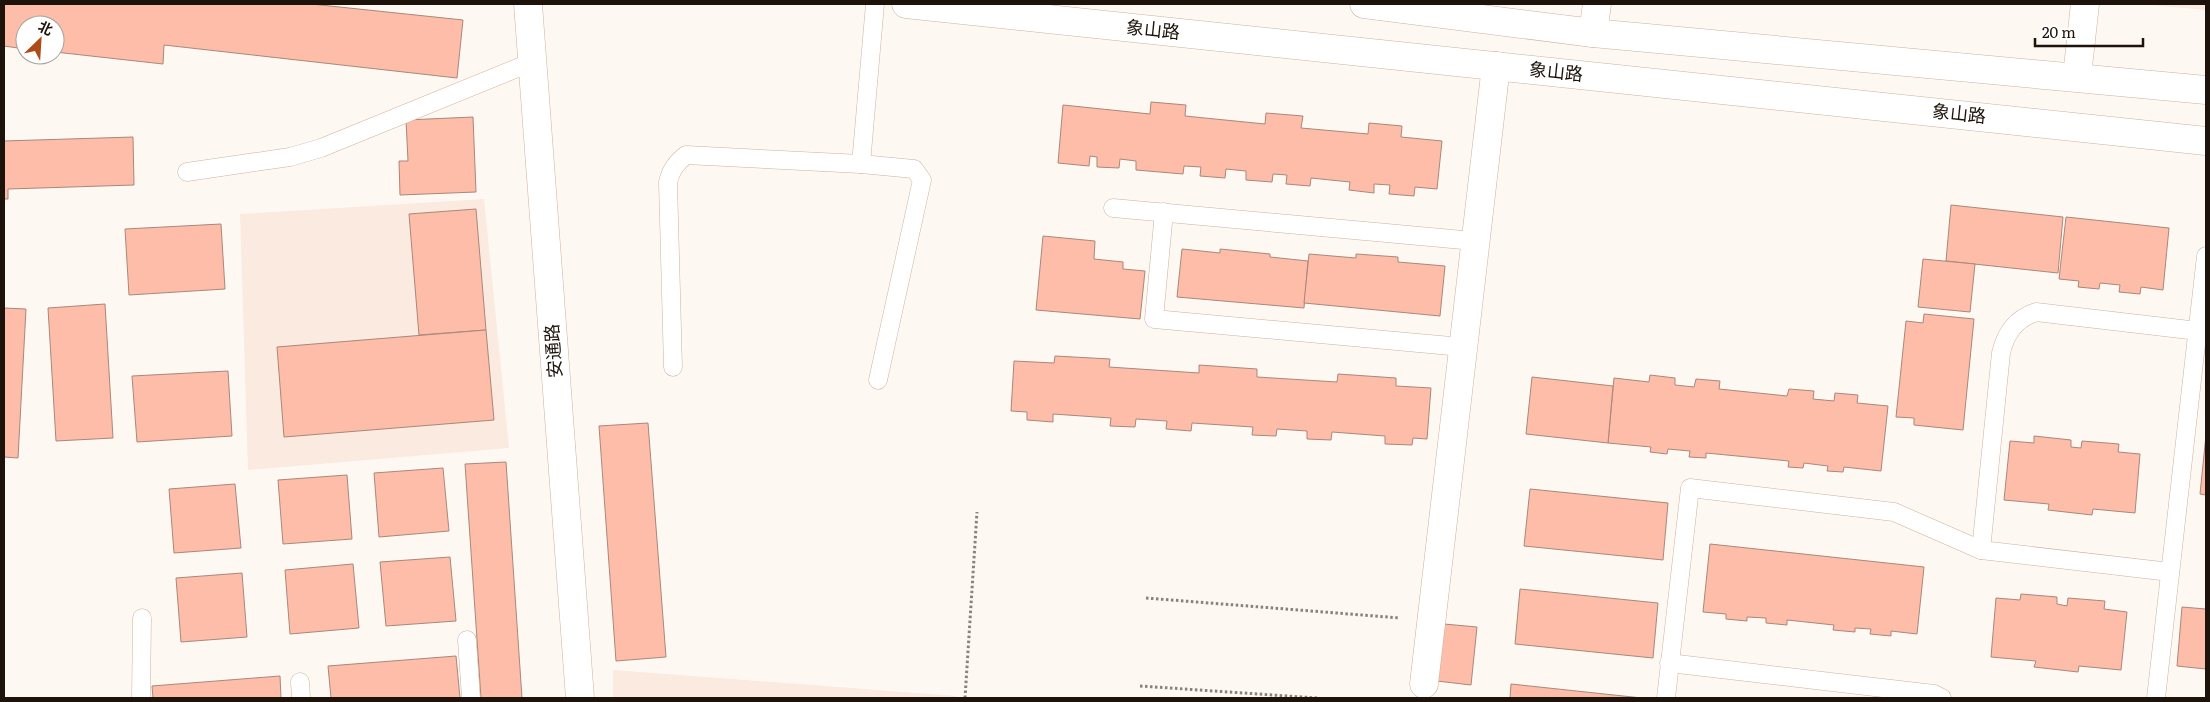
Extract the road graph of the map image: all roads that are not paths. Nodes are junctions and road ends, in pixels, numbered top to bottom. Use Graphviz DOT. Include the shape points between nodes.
graph roads {
  1 [pos="528,4"];
  2 [pos="875,4"];
  3 [pos="906,4"];
  4 [pos="1364,4"];
  5 [pos="1598,4"];
  6 [pos="2085,4"];
  7 [pos="1593,32"];
  8 [pos="532,62"];
  9 [pos="1496,66"];
  10 [pos="2077,76"];
  11 [pos="2206,90"];
  12 [pos="2206,140"];
  13 [pos="861,164"];
  14 [pos="187,172"];
  15 [pos="1113,208"];
  16 [pos="1164,212"];
  17 [pos="1474,241"];
  18 [pos="2206,256"];
  19 [pos="2198,331"];
  20 [pos="1462,347"];
  21 [pos="674,367"];
  22 [pos="878,380"];
  23 [pos="1981,550"];
  24 [pos="2170,572"];
  25 [pos="142,618"];
  26 [pos="467,640"];
  27 [pos="1669,663"];
  28 [pos="1424,684"];
  29 [pos="141,698"];
  30 [pos="471,698"];
  31 [pos="580,698"];
  32 [pos="1666,698"];
  33 [pos="1942,698"];
  34 [pos="2156,698"];
  1 -- 8 [label="street, 安通路"];
  2 -- 13 [label="lane"];
  3 -- 9 [label="street, 象山路"];
  4 -- 7 [label="street"];
  5 -- 7 [label="street"];
  6 -- 10 [label="street"];
  7 -- 10 [label="street"];
  8 -- 14 [label="lane" via="321,148 290,157"];
  8 -- 31 [label="street, 安通路"];
  9 -- 12 [label="street, 象山路"];
  9 -- 17 [label="street"];
  10 -- 11 [label="street"];
  13 -- 21 [label="lane" via="686,155 677,162 668,182"];
  13 -- 22 [label="lane" via="914,169 922,180"];
  15 -- 16 [label="lane"];
  16 -- 17 [label="lane"];
  16 -- 20 [label="lane" via="1154,319"];
  17 -- 20 [label="street"];
  18 -- 19 [label="lane"];
  19 -- 23 [label="lane" via="2036,312 2015,324 2003,342 2001,353"];
  19 -- 24 [label="lane"];
  20 -- 28 [label="street"];
  23 -- 24 [label="lane"];
  23 -- 27 [label="lane" via="1894,512 1690,488"];
  24 -- 34 [label="lane"];
  25 -- 29 [label="lane"];
  26 -- 30 [label="lane"];
  27 -- 32 [label="lane"];
  27 -- 33 [label="lane" via="1934,694"];
}
